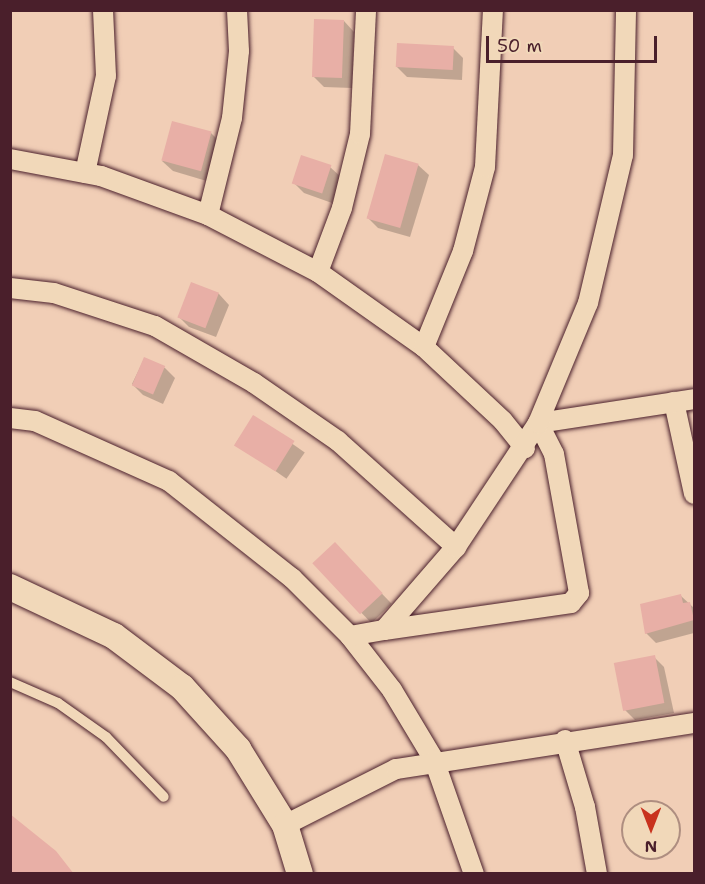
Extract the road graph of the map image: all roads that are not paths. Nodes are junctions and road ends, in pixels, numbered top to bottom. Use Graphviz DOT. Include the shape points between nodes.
graph roads {
  1 [pos="103,10"];
  2 [pos="237,10"];
  3 [pos="366,10"];
  4 [pos="493,10"];
  5 [pos="626,10"];
  6 [pos="10,159"];
  7 [pos="85,173"];
  8 [pos="208,215"];
  9 [pos="318,272"];
  10 [pos="10,288"];
  11 [pos="424,347"];
  12 [pos="694,399"];
  13 [pos="674,402"];
  14 [pos="10,418"];
  15 [pos="538,423"];
  16 [pos="525,448"];
  17 [pos="694,494"];
  18 [pos="456,547"];
  19 [pos="10,587"];
  20 [pos="384,630"];
  21 [pos="350,636"];
  22 [pos="10,682"];
  23 [pos="694,723"];
  24 [pos="565,740"];
  25 [pos="434,760"];
  26 [pos="164,797"];
  27 [pos="285,825"];
  28 [pos="300,873"];
  29 [pos="474,873"];
  30 [pos="597,873"];
  1 -- 7 [label="street" via="106,76"];
  2 -- 8 [label="street" via="239,51 232,117"];
  3 -- 9 [label="street" via="360,134 342,208"];
  4 -- 11 [label="street" via="485,167 463,251"];
  5 -- 15 [label="street" via="623,155 588,303"];
  6 -- 7 [label="street"];
  7 -- 8 [label="street"];
  8 -- 9 [label="street"];
  9 -- 11 [label="street"];
  10 -- 18 [label="street" via="54,293 155,326 254,383 338,441"];
  11 -- 16 [label="street" via="503,421"];
  12 -- 13 [label="street"];
  13 -- 15 [label="street"];
  13 -- 17 [label="street"];
  14 -- 21 [label="street" via="35,421 169,481 292,578"];
  15 -- 16 [label="street"];
  15 -- 20 [label="street" via="554,454 579,593 571,603"];
  16 -- 18 [label="street"];
  18 -- 20 [label="street"];
  19 -- 27 [label="street" via="114,636 182,687 238,749"];
  20 -- 21 [label="street"];
  21 -- 25 [label="street" via="392,690"];
  22 -- 26 [label="lane" via="58,703 106,737"];
  23 -- 24 [label="street"];
  24 -- 25 [label="street"];
  24 -- 30 [label="street" via="585,807"];
  25 -- 27 [label="street" via="396,769"];
  25 -- 29 [label="street"];
  27 -- 28 [label="street"];
}
